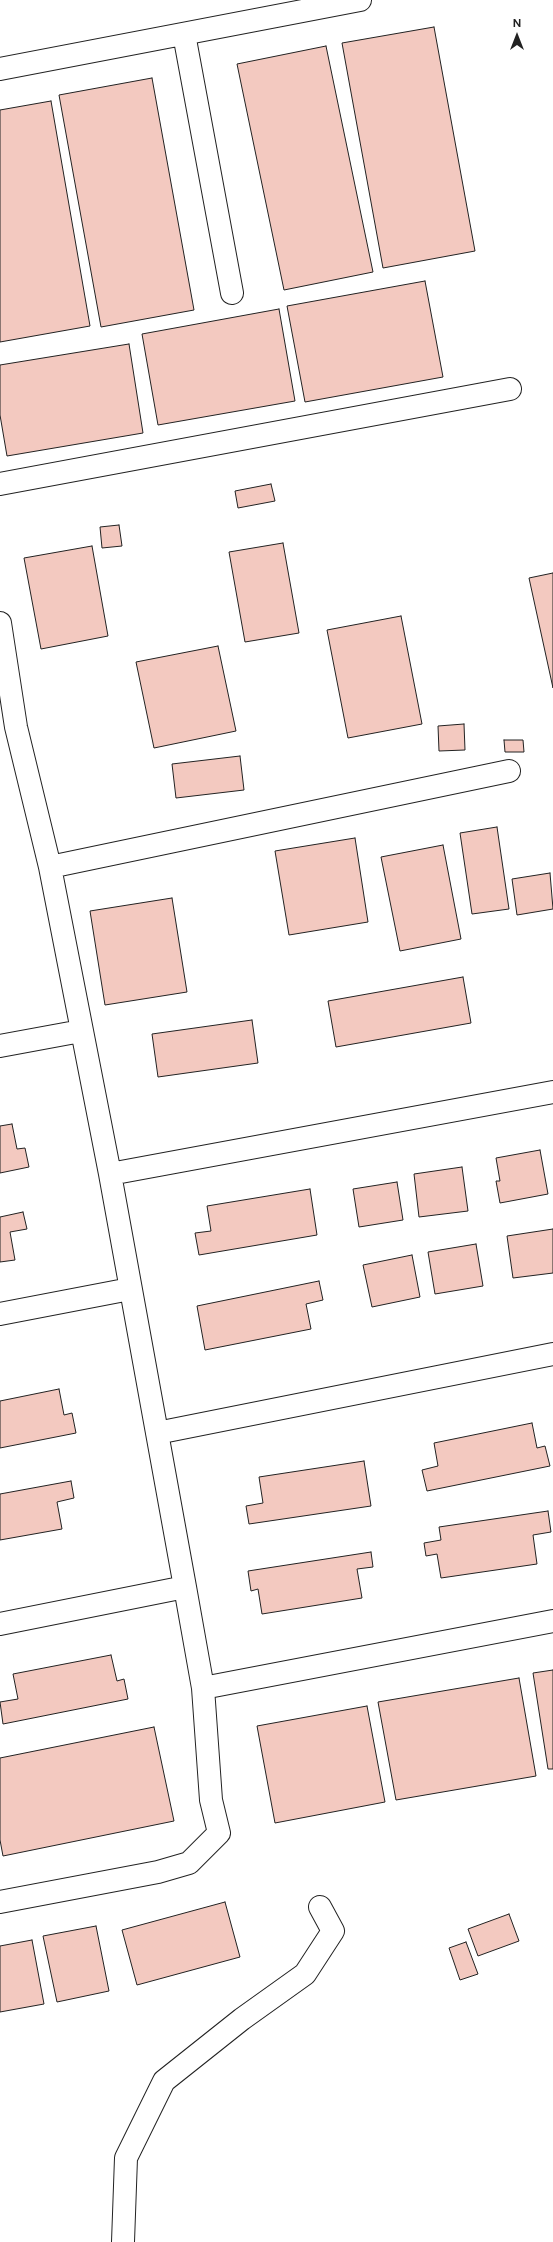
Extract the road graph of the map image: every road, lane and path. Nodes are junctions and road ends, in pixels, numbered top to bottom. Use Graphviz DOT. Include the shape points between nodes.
graph roads {
  1 [pos="360,0"];
  2 [pos="184,34"];
  3 [pos="0,69"];
  4 [pos="232,293"];
  5 [pos="510,389"];
  6 [pos="0,484"];
  7 [pos="0,623"];
  8 [pos="8,729"];
  9 [pos="510,771"];
  10 [pos="50,867"];
  11 [pos="81,1031"];
  12 [pos="0,1046"];
  13 [pos="553,1092"];
  14 [pos="110,1174"];
  15 [pos="130,1289"];
  16 [pos="0,1314"];
  17 [pos="553,1354"];
  18 [pos="157,1433"];
  19 [pos="185,1587"];
  20 [pos="553,1621"];
  21 [pos="0,1624"];
  22 [pos="203,1688"];
  23 [pos="0,1902"];
  24 [pos="320,1907"];
  25 [pos="123,2242"];
  1 -- 2 [label="street"];
  2 -- 3 [label="street"];
  2 -- 4 [label="street"];
  5 -- 6 [label="street"];
  7 -- 8 [label="street"];
  8 -- 10 [label="street"];
  9 -- 10 [label="street"];
  10 -- 11 [label="street"];
  11 -- 12 [label="street"];
  11 -- 14 [label="street"];
  13 -- 14 [label="street"];
  14 -- 15 [label="street"];
  15 -- 16 [label="street"];
  15 -- 18 [label="street"];
  17 -- 18 [label="street"];
  18 -- 19 [label="street"];
  19 -- 21 [label="street"];
  19 -- 22 [label="street"];
  20 -- 22 [label="street"];
  22 -- 23 [label="street" via="210,1800 219,1833 189,1863 158,1872"];
  24 -- 25 [label="street" via="333,1931 305,1974 242,2019 164,2081 126,2158"];
}
